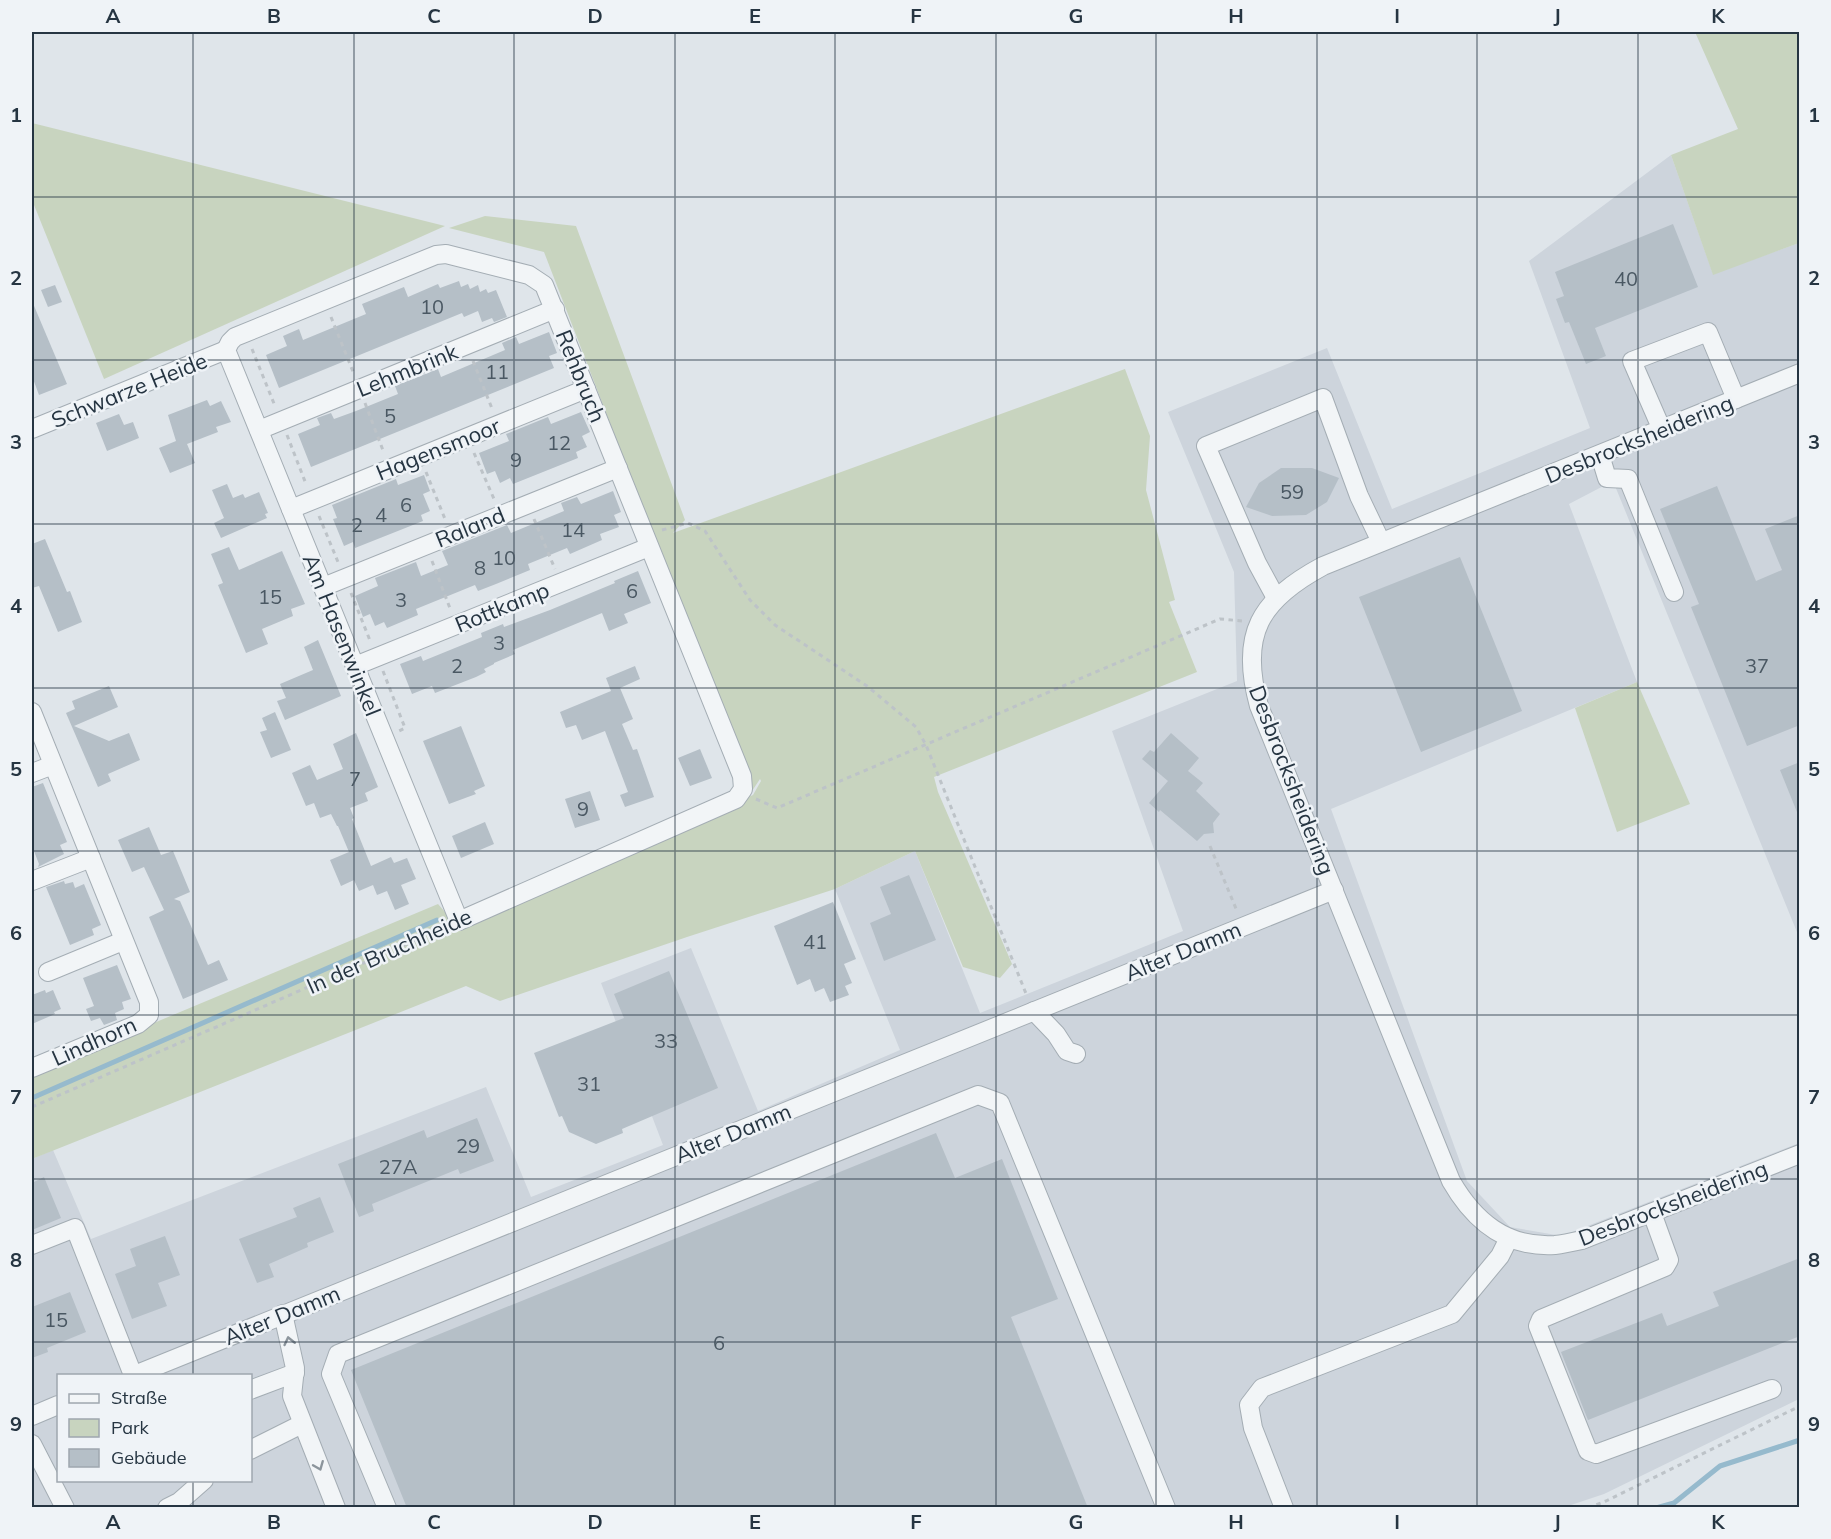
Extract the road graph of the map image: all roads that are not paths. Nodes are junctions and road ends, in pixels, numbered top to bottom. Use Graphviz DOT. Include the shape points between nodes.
graph roads {
  1 [pos="555,309"];
  2 [pos="226,350"];
  3 [pos="1799,375"];
  4 [pos="586,389"];
  5 [pos="1736,399"];
  6 [pos="32,429"];
  7 [pos="259,430"];
  8 [pos="1662,430"];
  9 [pos="1600,455"];
  10 [pos="618,468"];
  11 [pos="291,509"];
  12 [pos="647,541"];
  13 [pos="1382,542"];
  14 [pos="323,587"];
  15 [pos="1674,592"];
  16 [pos="1276,598"];
  17 [pos="355,666"];
  18 [pos="32,712"];
  19 [pos="53,765"];
  20 [pos="32,773"];
  21 [pos="743,789"];
  22 [pos="91,858"];
  23 [pos="32,881"];
  24 [pos="1334,890"];
  25 [pos="459,921"];
  26 [pos="123,941"];
  27 [pos="48,972"];
  28 [pos="1034,1011"];
  29 [pos="1076,1054"];
  30 [pos="32,1068"];
  31 [pos="1800,1154"];
  32 [pos="1652,1213"];
  33 [pos="1509,1238"];
  34 [pos="32,1245"];
  35 [pos="283,1314"];
  36 [pos="295,1373"];
  37 [pos="132,1374"];
  38 [pos="134,1374"];
  39 [pos="252,1389"];
  40 [pos="1772,1389"];
  41 [pos="57,1405"];
  42 [pos="32,1416"];
  43 [pos="302,1424"];
  44 [pos="32,1444"];
  45 [pos="252,1449"];
  46 [pos="198,1482"];
  47 [pos="65,1508"];
  48 [pos="167,1508"];
  49 [pos="336,1508"];
  50 [pos="387,1508"];
  51 [pos="1166,1508"];
  52 [pos="1284,1508"];
  1 -- 2 [label="street, Rehbruch" via="543,285 530,275 441,254 235,337"];
  1 -- 4 [label="street, Rehbruch"];
  1 -- 7 [label="street, Lehmbrink"];
  2 -- 6 [label="street, Schwarze Heide"];
  2 -- 7 [label="street, Am Hasenwinkel"];
  3 -- 5 [label="street, Desbrocksheidering"];
  4 -- 10 [label="street, Rehbruch"];
  4 -- 11 [label="street, Hagensmoor"];
  5 -- 8 [label="street, Desbrocksheidering"];
  5 -- 8 [label="street" via="1708,332 1632,361"];
  7 -- 11 [label="street, Am Hasenwinkel"];
  8 -- 9 [label="street, Desbrocksheidering"];
  9 -- 13 [label="street, Desbrocksheidering"];
  9 -- 15 [label="street" via="1608,478 1628,479"];
  10 -- 12 [label="street, Rehbruch"];
  10 -- 14 [label="street, Raland"];
  11 -- 14 [label="street, Am Hasenwinkel"];
  12 -- 17 [label="street, Rottkamp" via="561,582"];
  12 -- 21 [label="street, Rehbruch" via="742,776"];
  13 -- 16 [label="street, Desbrocksheidering" via="1323,566"];
  13 -- 16 [label="street" via="1359,496 1323,398 1206,446"];
  14 -- 17 [label="street, Am Hasenwinkel"];
  16 -- 24 [label="street, Desbrocksheidering" via="1258,622 1252,683"];
  17 -- 25 [label="street, Am Hasenwinkel"];
  18 -- 19 [label="street, Lindhorn"];
  19 -- 20 [label="street"];
  19 -- 22 [label="street, Lindhorn"];
  21 -- 25 [label="street, In der Bruchheide" via="736,799"];
  22 -- 23 [label="street"];
  22 -- 26 [label="street, Lindhorn"];
  24 -- 28 [label="street, Alter Damm"];
  24 -- 33 [label="street, Desbrocksheidering" via="1451,1181 1464,1203 1485,1225"];
  26 -- 27 [label="street"];
  26 -- 30 [label="street, Lindhorn" via="149,1002 149,1015 138,1024"];
  28 -- 29 [label="street" via="1068,1051"];
  28 -- 35 [label="street, Alter Damm"];
  31 -- 32 [label="street, Desbrocksheidering"];
  32 -- 33 [label="street, Desbrocksheidering" via="1582,1240 1555,1245"];
  32 -- 40 [label="street" via="1669,1260 1665,1267 1541,1319 1538,1326 1588,1451 1596,1454"];
  33 -- 52 [label="street" via="1500,1256 1452,1314 1262,1388 1249,1405 1252,1428"];
  34 -- 37 [label="street" via="75,1228"];
  36 -- 35 [label="street, one-way"];
  35 -- 38 [label="street, Alter Damm"];
  36 -- 39 [label="street"];
  36 -- 43 [label="street" via="292,1396"];
  41 -- 42 [label="street"];
  43 -- 45 [label="street"];
  43 -- 49 [label="street, one-way"];
  44 -- 47 [label="street"];
  46 -- 48 [label="street" via="179,1502"];
  50 -- 51 [label="street" via="331,1374 338,1354 978,1095 1000,1103"];
}
